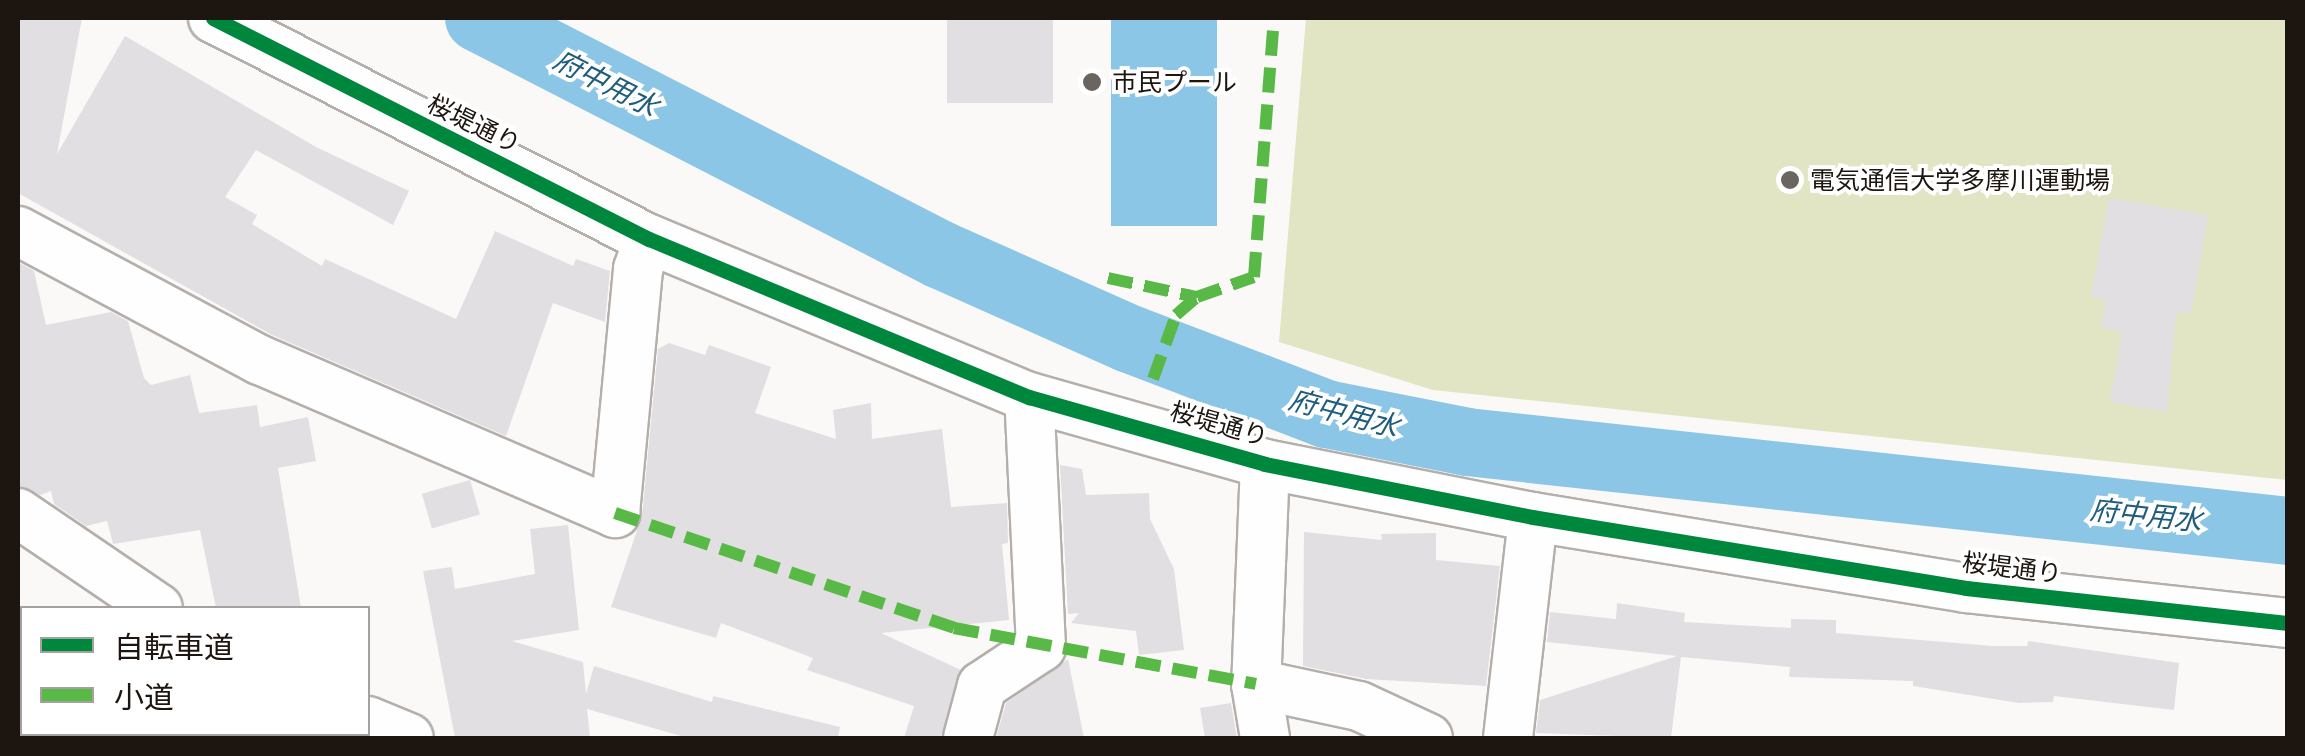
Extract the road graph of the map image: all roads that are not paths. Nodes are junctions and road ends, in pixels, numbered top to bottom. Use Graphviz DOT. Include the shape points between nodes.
graph roads {
  1 [pos="213,18"];
  2 [pos="18,230"];
  3 [pos="650,239"];
  4 [pos="1029,397"];
  5 [pos="1265,464"];
  6 [pos="18,513"];
  7 [pos="1533,517"];
  8 [pos="155,606"];
  9 [pos="2288,623"];
  10 [pos="1256,684"];
  11 [pos="370,722"];
  12 [pos="409,738"];
  13 [pos="968,738"];
  14 [pos="1265,738"];
  15 [pos="1428,738"];
  16 [pos="1508,738"];
  1 -- 3 [label="street, 桜堤通り"];
  2 -- 3 [label="street" via="260,360 615,513 638,269"];
  3 -- 4 [label="street, 桜堤通り"];
  4 -- 5 [label="street, 桜堤通り"];
  4 -- 13 [label="street" via="1041,647 982,686"];
  5 -- 7 [label="street, 桜堤通り"];
  5 -- 10 [label="street"];
  6 -- 8 [label="street"];
  7 -- 9 [label="street, 桜堤通り" via="1966,588"];
  7 -- 16 [label="street"];
  10 -- 14 [label="street"];
  10 -- 15 [label="street" via="1360,706"];
  11 -- 12 [label="street"];
}
